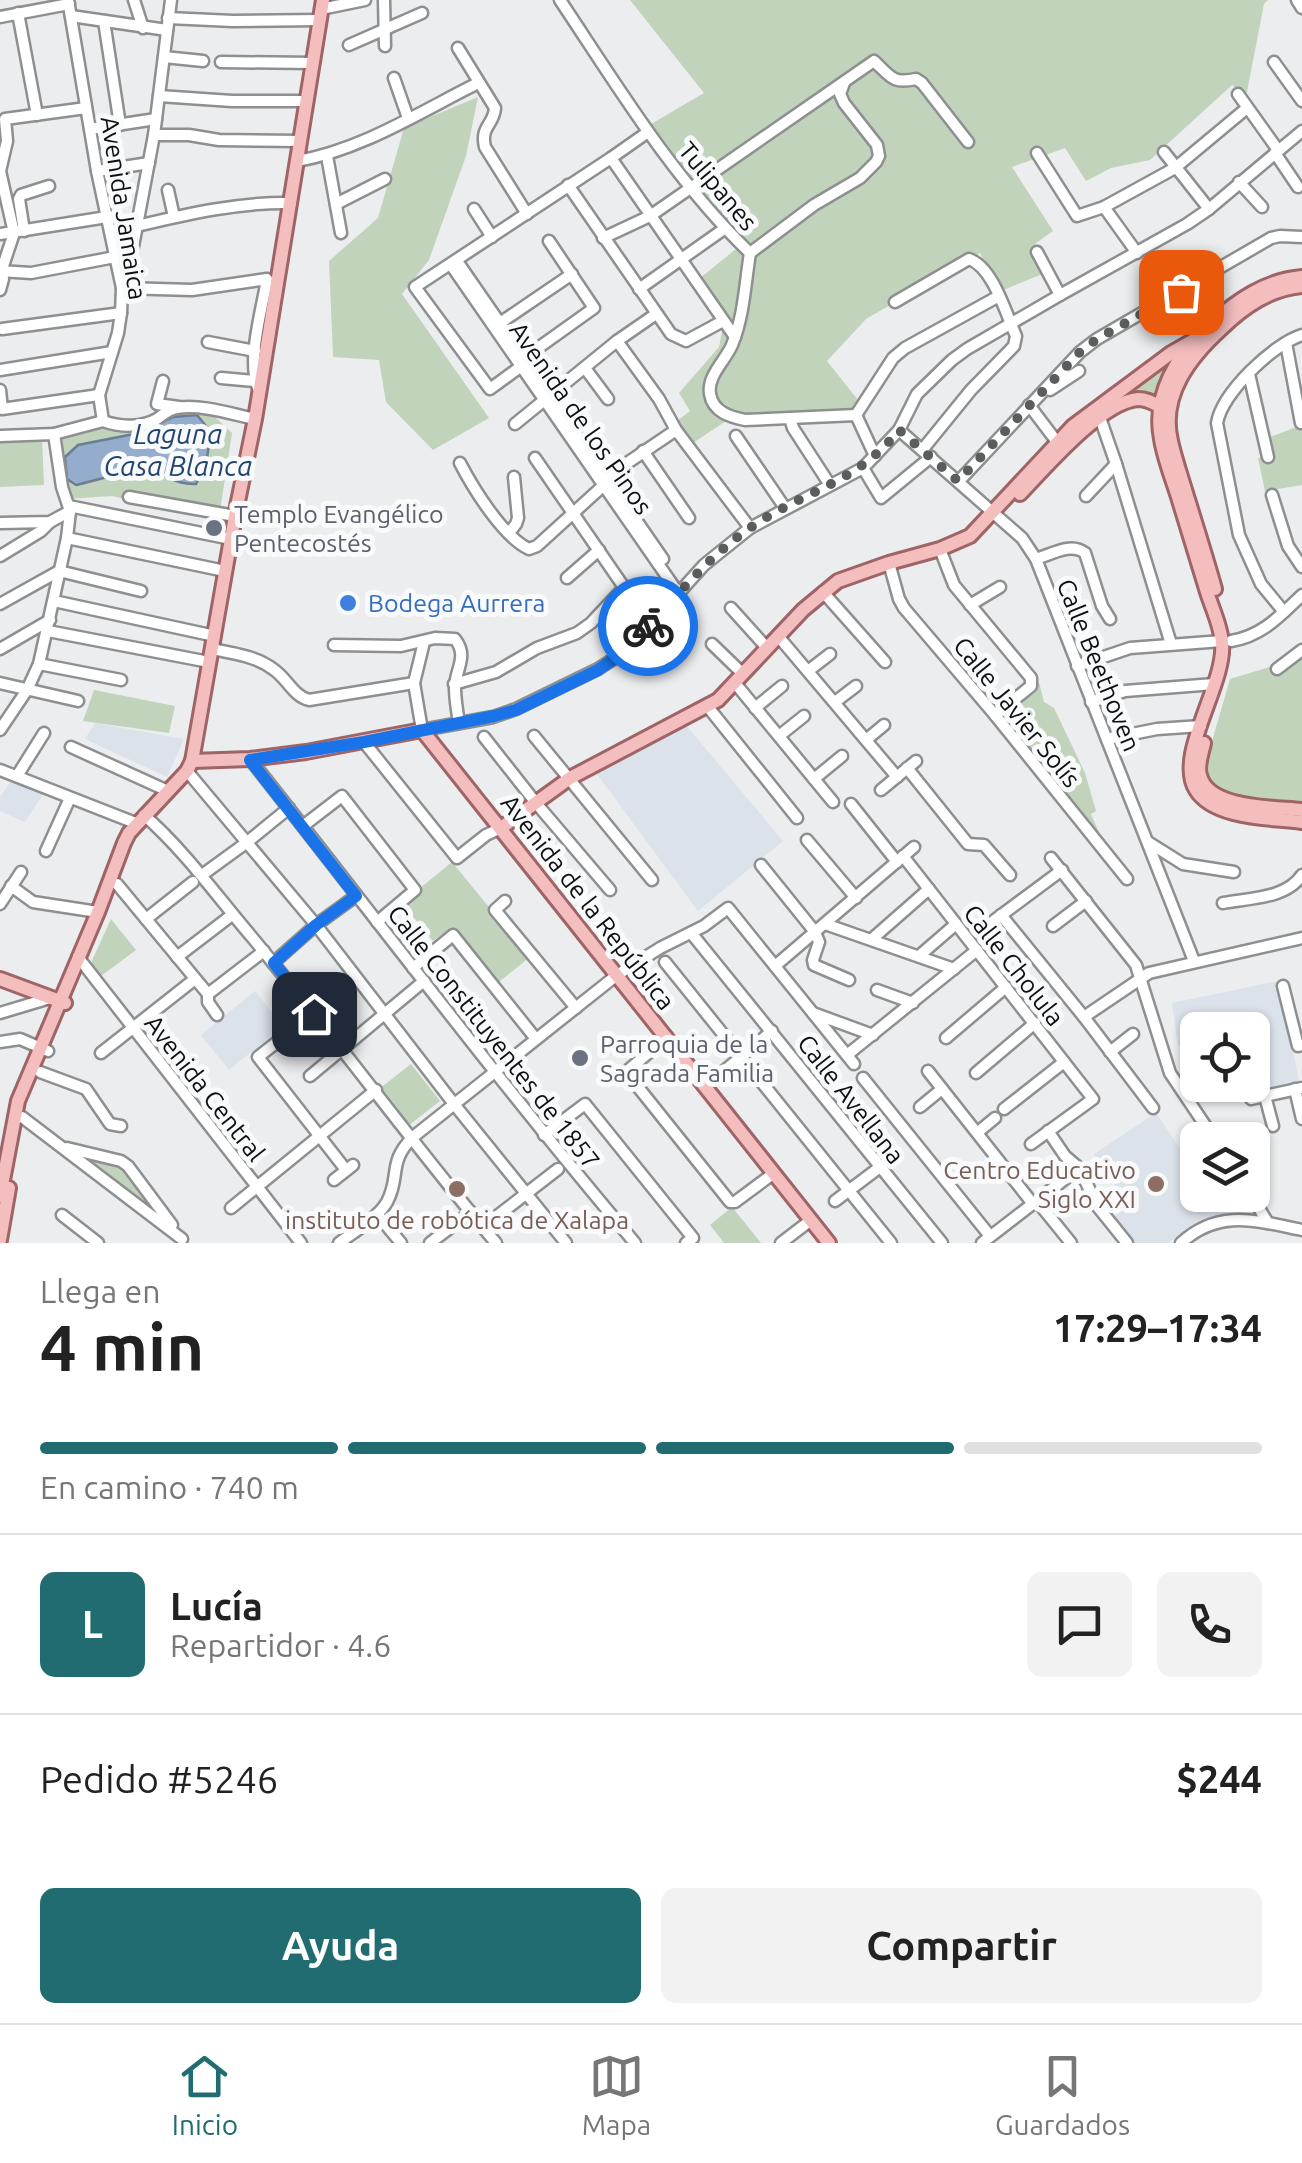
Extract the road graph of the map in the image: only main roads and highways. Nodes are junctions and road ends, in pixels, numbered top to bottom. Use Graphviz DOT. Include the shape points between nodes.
graph roads {
  1 [pos="322,10"];
  2 [pos="1302,277"];
  3 [pos="1302,286"];
  4 [pos="1192,340"];
  5 [pos="1160,407"];
  6 [pos="1098,412"];
  7 [pos="1175,474"];
  8 [pos="995,514"];
  9 [pos="1226,641"];
  10 [pos="189,766"];
  11 [pos="1302,810"];
  12 [pos="141,820"];
  13 [pos="1302,822"];
  14 [pos="502,828"];
  15 [pos="81,961"];
  16 [pos="0,979"];
  17 [pos="59,1001"];
  18 [pos="44,1050"];
  19 [pos="18,1116"];
  20 [pos="0,1196"];
  21 [pos="1,1241"];
  22 [pos="829,1243"];
  1 -- 10 [label="main road" via="256,418"];
  2 -- 4 [label="main road" via="1255,291"];
  3 -- 7 [label="main road" via="1258,299 1190,361 1169,410"];
  4 -- 5 [label="main road"];
  4 -- 6 [label="main road"];
  5 -- 6 [label="main road" via="1144,399"];
  5 -- 7 [label="main road" via="1160,439"];
  6 -- 8 [label="main road"];
  6 -- 8 [label="main road" via="1057,442"];
  7 -- 9 [label="main road"];
  8 -- 14 [label="main road" via="940,550 849,576 823,592 708,707 570,778"];
  9 -- 11 [label="main road" via="1230,652 1200,763 1204,786 1230,802"];
  9 -- 13 [label="main road" via="1200,726 1192,782 1206,802 1228,812"];
  10 -- 12 [label="main road"];
  10 -- 14 [label="main road, Avenida de la República" via="422,730"];
  12 -- 15 [label="main road"];
  12 -- 15 [label="main road" via="124,843"];
  14 -- 22 [label="main road, Avenida de la República"];
  15 -- 17 [label="main road"];
  16 -- 17 [label="main road"];
  17 -- 18 [label="main road"];
  18 -- 19 [label="main road"];
  18 -- 19 [label="main road"];
  19 -- 20 [label="main road"];
  19 -- 21 [label="main road"];
}
